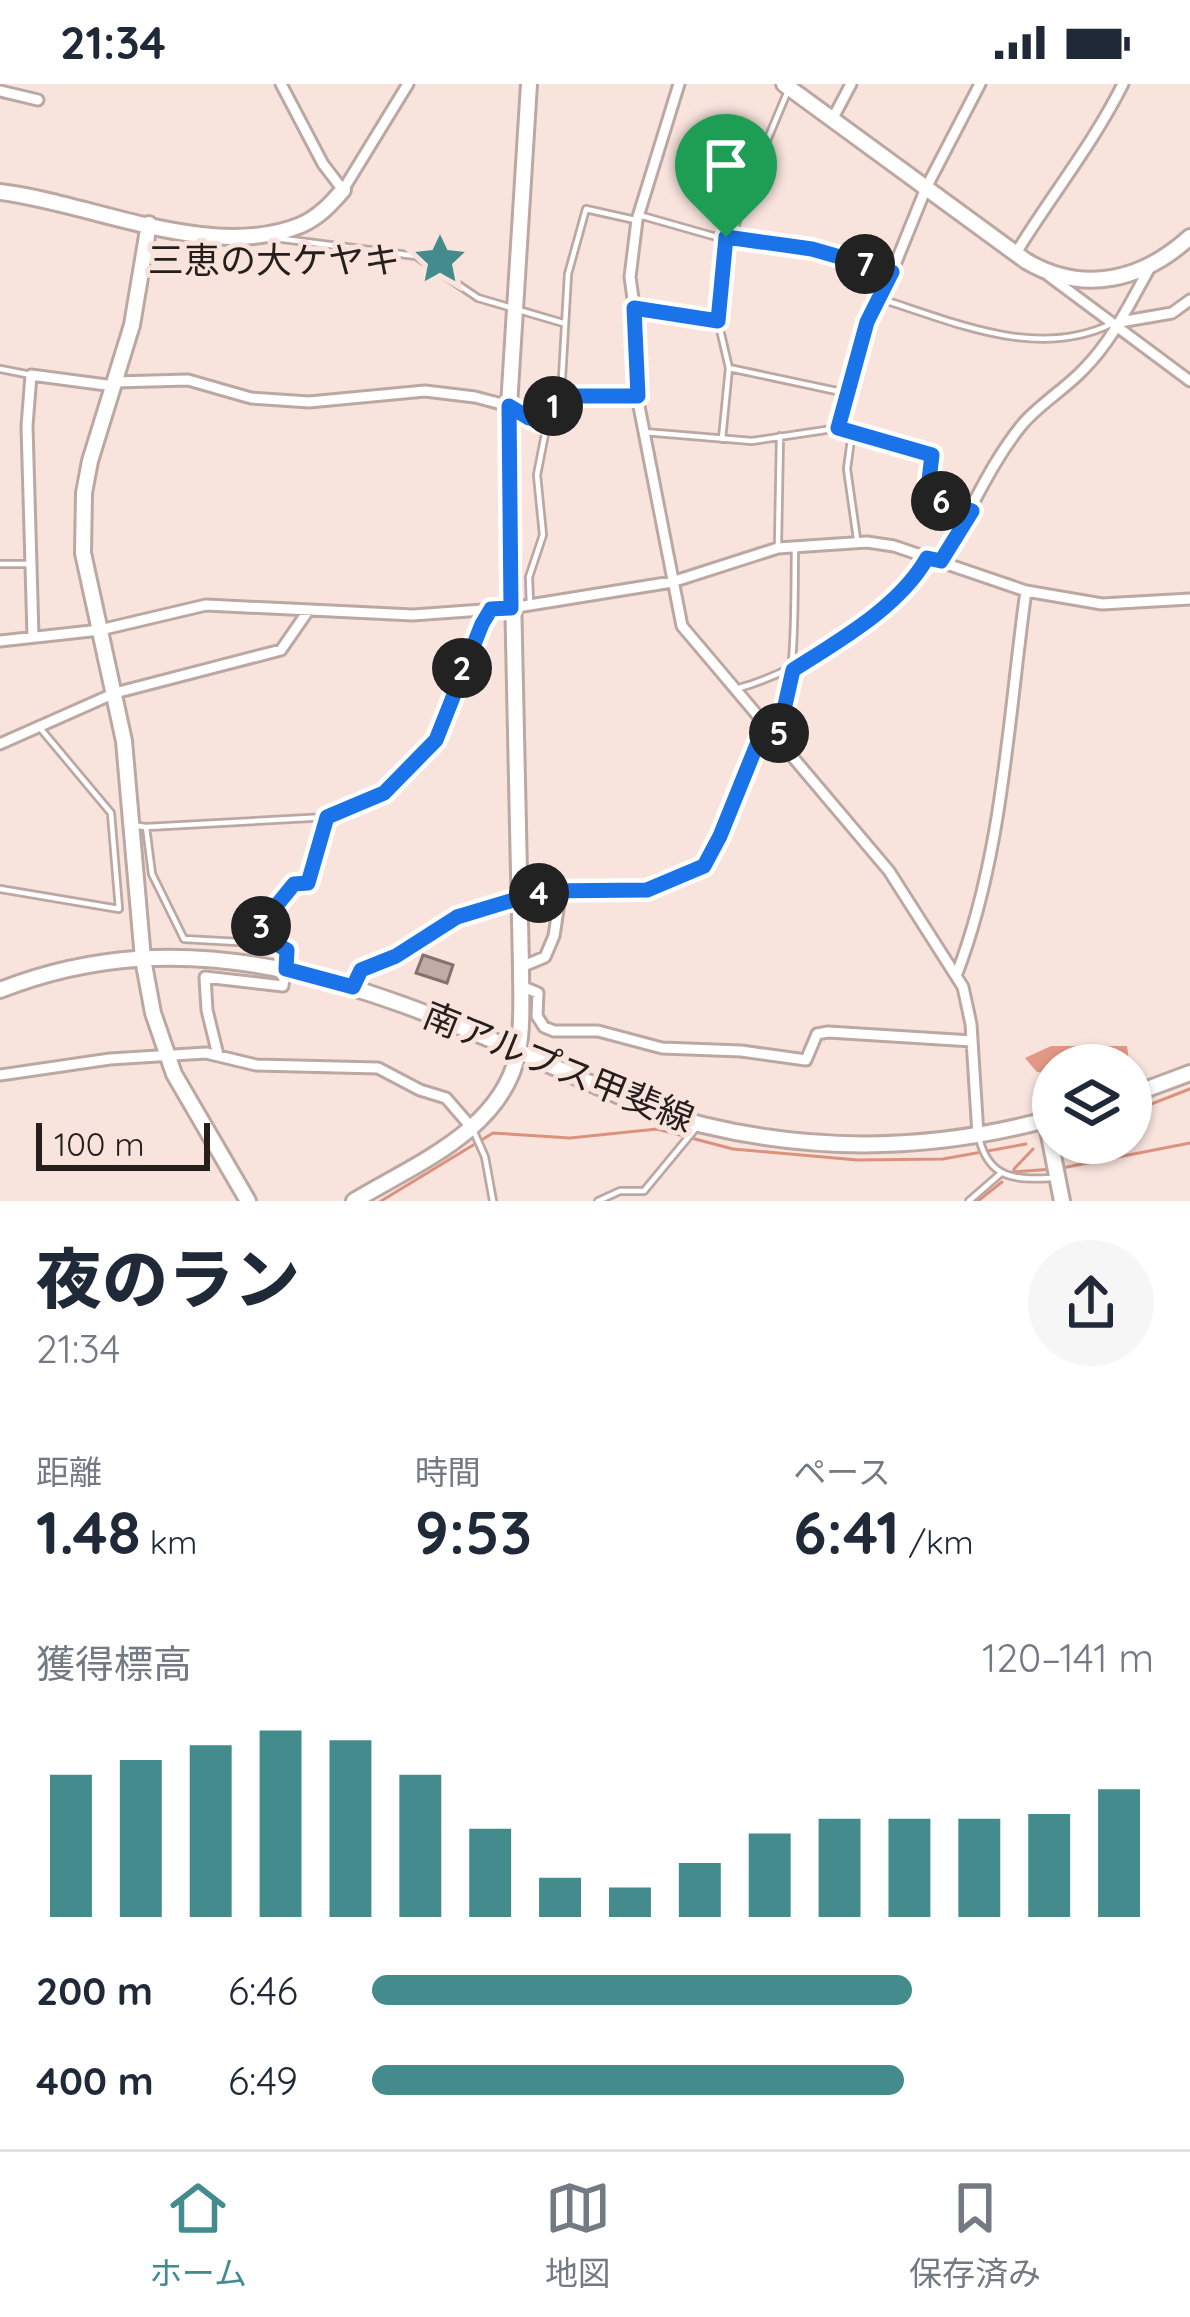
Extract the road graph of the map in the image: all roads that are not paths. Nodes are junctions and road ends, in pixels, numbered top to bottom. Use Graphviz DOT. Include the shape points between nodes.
graph roads {
  1 [pos="280,84"];
  2 [pos="408,84"];
  3 [pos="529,84"];
  4 [pos="679,84"];
  5 [pos="851,84"];
  6 [pos="980,84"];
  7 [pos="1123,84"];
  8 [pos="786,86"];
  9 [pos="0,92"];
  10 [pos="38,100"];
  11 [pos="832,118"];
  12 [pos="926,188"];
  13 [pos="344,190"];
  14 [pos="0,191"];
  15 [pos="638,218"];
  16 [pos="149,224"];
  17 [pos="269,235"];
  18 [pos="729,237"];
  19 [pos="1190,237"];
  20 [pos="1016,253"];
  21 [pos="1040,269"];
  22 [pos="1148,269"];
  23 [pos="892,272"];
  24 [pos="881,299"];
  25 [pos="1190,300"];
  26 [pos="513,308"];
  27 [pos="634,308"];
  28 [pos="718,321"];
  29 [pos="562,323"];
  30 [pos="1116,325"];
  31 [pos="729,368"];
  32 [pos="0,369"];
  33 [pos="31,374"];
  34 [pos="1190,381"];
  35 [pos="114,384"];
  36 [pos="848,393"];
  37 [pos="560,396"];
  38 [pos="638,396"];
  39 [pos="509,406"];
  40 [pos="547,424"];
  41 [pos="838,428"];
  42 [pos="644,432"];
  43 [pos="852,432"];
  44 [pos="780,436"];
  45 [pos="721,441"];
  46 [pos="972,511"];
  47 [pos="857,543"];
  48 [pos="778,548"];
  49 [pos="795,548"];
  50 [pos="927,558"];
  51 [pos="941,561"];
  52 [pos="0,564"];
  53 [pos="28,564"];
  54 [pos="672,583"];
  55 [pos="1026,591"];
  56 [pos="1190,599"];
  57 [pos="530,605"];
  58 [pos="511,608"];
  59 [pos="491,609"];
  60 [pos="308,611"];
  61 [pos="100,630"];
  62 [pos="34,636"];
  63 [pos="0,641"];
  64 [pos="793,670"];
  65 [pos="737,689"];
  66 [pos="116,693"];
  67 [pos="766,722"];
  68 [pos="40,728"];
  69 [pos="778,736"];
  70 [pos="0,744"];
  71 [pos="327,817"];
  72 [pos="114,825"];
  73 [pos="138,826"];
  74 [pos="0,889"];
  75 [pos="561,890"];
  76 [pos="517,901"];
  77 [pos="255,932"];
  78 [pos="143,959"];
  79 [pos="520,967"];
  80 [pos="286,969"];
  81 [pos="956,976"];
  82 [pos="520,986"];
  83 [pos="353,987"];
  84 [pos="0,990"];
  85 [pos="972,1041"];
  86 [pos="518,1051"];
  87 [pos="166,1055"];
  88 [pos="218,1055"];
  89 [pos="1190,1073"];
  90 [pos="0,1075"];
  91 [pos="1152,1087"];
  92 [pos="1032,1123"];
  93 [pos="699,1124"];
  94 [pos="472,1129"];
  95 [pos="978,1136"];
  96 [pos="1056,1164"];
  97 [pos="1000,1174"];
  98 [pos="1058,1178"];
  99 [pos="248,1201"];
  100 [pos="354,1201"];
  101 [pos="493,1201"];
  102 [pos="598,1201"];
  103 [pos="969,1201"];
  104 [pos="1062,1201"];
  1 -- 13 [label="street"];
  2 -- 13 [label="street"];
  3 -- 26 [label="street"];
  4 -- 15 [label="street"];
  5 -- 11 [label="street"];
  6 -- 12 [label="street"];
  7 -- 20 [label="street"];
  8 -- 11 [label="street"];
  8 -- 18 [label="lane"];
  9 -- 10 [label="street"];
  11 -- 12 [label="street"];
  12 -- 20 [label="street"];
  12 -- 23 [label="street"];
  13 -- 17 [label="street" via="304,224"];
  14 -- 16 [label="street"];
  15 -- 18 [label="lane"];
  15 -- 27 [label="street"];
  15 -- 29 [label="lane" via="586,209"];
  16 -- 17 [label="street"];
  16 -- 35 [label="street"];
  17 -- 26 [label="lane" via="416,256 478,298"];
  18 -- 23 [label="lane"];
  18 -- 28 [label="lane"];
  19 -- 22 [label="street"];
  20 -- 21 [label="street"];
  21 -- 22 [label="street" via="1076,280"];
  21 -- 30 [label="street"];
  22 -- 30 [label="street"];
  23 -- 24 [label="lane"];
  24 -- 30 [label="lane" via="1037,341"];
  24 -- 36 [label="lane"];
  25 -- 30 [label="street" via="1172,314"];
  26 -- 29 [label="lane"];
  26 -- 39 [label="street"];
  27 -- 28 [label="lane"];
  27 -- 38 [label="street"];
  28 -- 31 [label="lane"];
  29 -- 37 [label="lane"];
  30 -- 34 [label="street"];
  30 -- 46 [label="street" via="1082,372 1024,421 985,476"];
  31 -- 36 [label="lane"];
  31 -- 45 [label="lane"];
  32 -- 33 [label="lane"];
  33 -- 35 [label="street"];
  33 -- 53 [label="street"];
  35 -- 39 [label="street" via="188,380 251,398 309,402 425,391"];
  35 -- 61 [label="street" via="84,494 83,553"];
  36 -- 41 [label="lane"];
  37 -- 38 [label="street"];
  37 -- 40 [label="street"];
  38 -- 42 [label="street"];
  39 -- 40 [label="street"];
  39 -- 58 [label="street"];
  40 -- 57 [label="lane" via="538,475 543,535"];
  41 -- 43 [label="lane"];
  41 -- 44 [label="lane"];
  42 -- 45 [label="lane"];
  42 -- 54 [label="street"];
  43 -- 46 [label="lane" via="932,455 927,497"];
  43 -- 47 [label="lane" via="847,469"];
  44 -- 45 [label="lane"];
  44 -- 48 [label="lane"];
  46 -- 51 [label="street"];
  47 -- 49 [label="street"];
  47 -- 50 [label="street"];
  48 -- 49 [label="street"];
  48 -- 54 [label="street"];
  49 -- 64 [label="lane"];
  50 -- 51 [label="street"];
  50 -- 64 [label="lane" via="892,600"];
  51 -- 55 [label="street"];
  52 -- 53 [label="lane"];
  53 -- 62 [label="street"];
  54 -- 57 [label="street"];
  54 -- 65 [label="street" via="682,626"];
  55 -- 56 [label="street" via="1102,604"];
  55 -- 81 [label="street" via="988,861"];
  57 -- 58 [label="street"];
  58 -- 59 [label="street"];
  58 -- 76 [label="street"];
  59 -- 60 [label="street"];
  59 -- 71 [label="lane" via="436,740 384,793"];
  60 -- 61 [label="street" via="206,604"];
  60 -- 66 [label="street" via="281,650"];
  61 -- 62 [label="street"];
  61 -- 66 [label="street"];
  62 -- 63 [label="street"];
  64 -- 65 [label="lane"];
  64 -- 69 [label="lane"];
  65 -- 67 [label="street"];
  66 -- 68 [label="street"];
  66 -- 73 [label="street"];
  67 -- 69 [label="street"];
  67 -- 75 [label="street" via="704,866 647,890"];
  68 -- 70 [label="street"];
  68 -- 72 [label="lane"];
  69 -- 81 [label="street" via="890,871"];
  71 -- 73 [label="lane"];
  71 -- 77 [label="lane" via="308,883 294,884"];
  72 -- 73 [label="lane"];
  72 -- 74 [label="lane" via="119,909"];
  73 -- 77 [label="lane" via="184,939 238,942"];
  73 -- 78 [label="street"];
  75 -- 76 [label="street"];
  75 -- 79 [label="street" via="545,957"];
  76 -- 79 [label="street"];
  76 -- 83 [label="street" via="457,917 361,970"];
  77 -- 80 [label="lane" via="287,950"];
  78 -- 80 [label="street, 南アルプス甲斐線"];
  78 -- 84 [label="street, 南アルプス甲斐線"];
  78 -- 87 [label="street"];
  79 -- 82 [label="street"];
  80 -- 83 [label="street, 南アルプス甲斐線"];
  80 -- 88 [label="street" via="283,986 205,977"];
  81 -- 85 [label="street"];
  82 -- 85 [label="street" via="538,993 544,1027 662,1048 806,1060 810,1042 828,1032"];
  82 -- 86 [label="street"];
  83 -- 86 [label="street, 南アルプス甲斐線"];
  85 -- 95 [label="street"];
  86 -- 93 [label="street, 南アルプス甲斐線"];
  86 -- 94 [label="street" via="508,1082"];
  87 -- 88 [label="street"];
  87 -- 90 [label="street"];
  87 -- 99 [label="street"];
  88 -- 94 [label="street" via="256,1065 378,1068 446,1098"];
  89 -- 91 [label="street"];
  92 -- 95 [label="street, 南アルプス甲斐線"];
  93 -- 95 [label="street, 南アルプス甲斐線" via="859,1145"];
  93 -- 102 [label="lane" via="644,1192"];
  94 -- 100 [label="street"];
  94 -- 101 [label="lane"];
  95 -- 97 [label="lane"];
  96 -- 98 [label="street"];
  97 -- 98 [label="lane"];
  97 -- 103 [label="lane"];
  98 -- 104 [label="street"];
}
